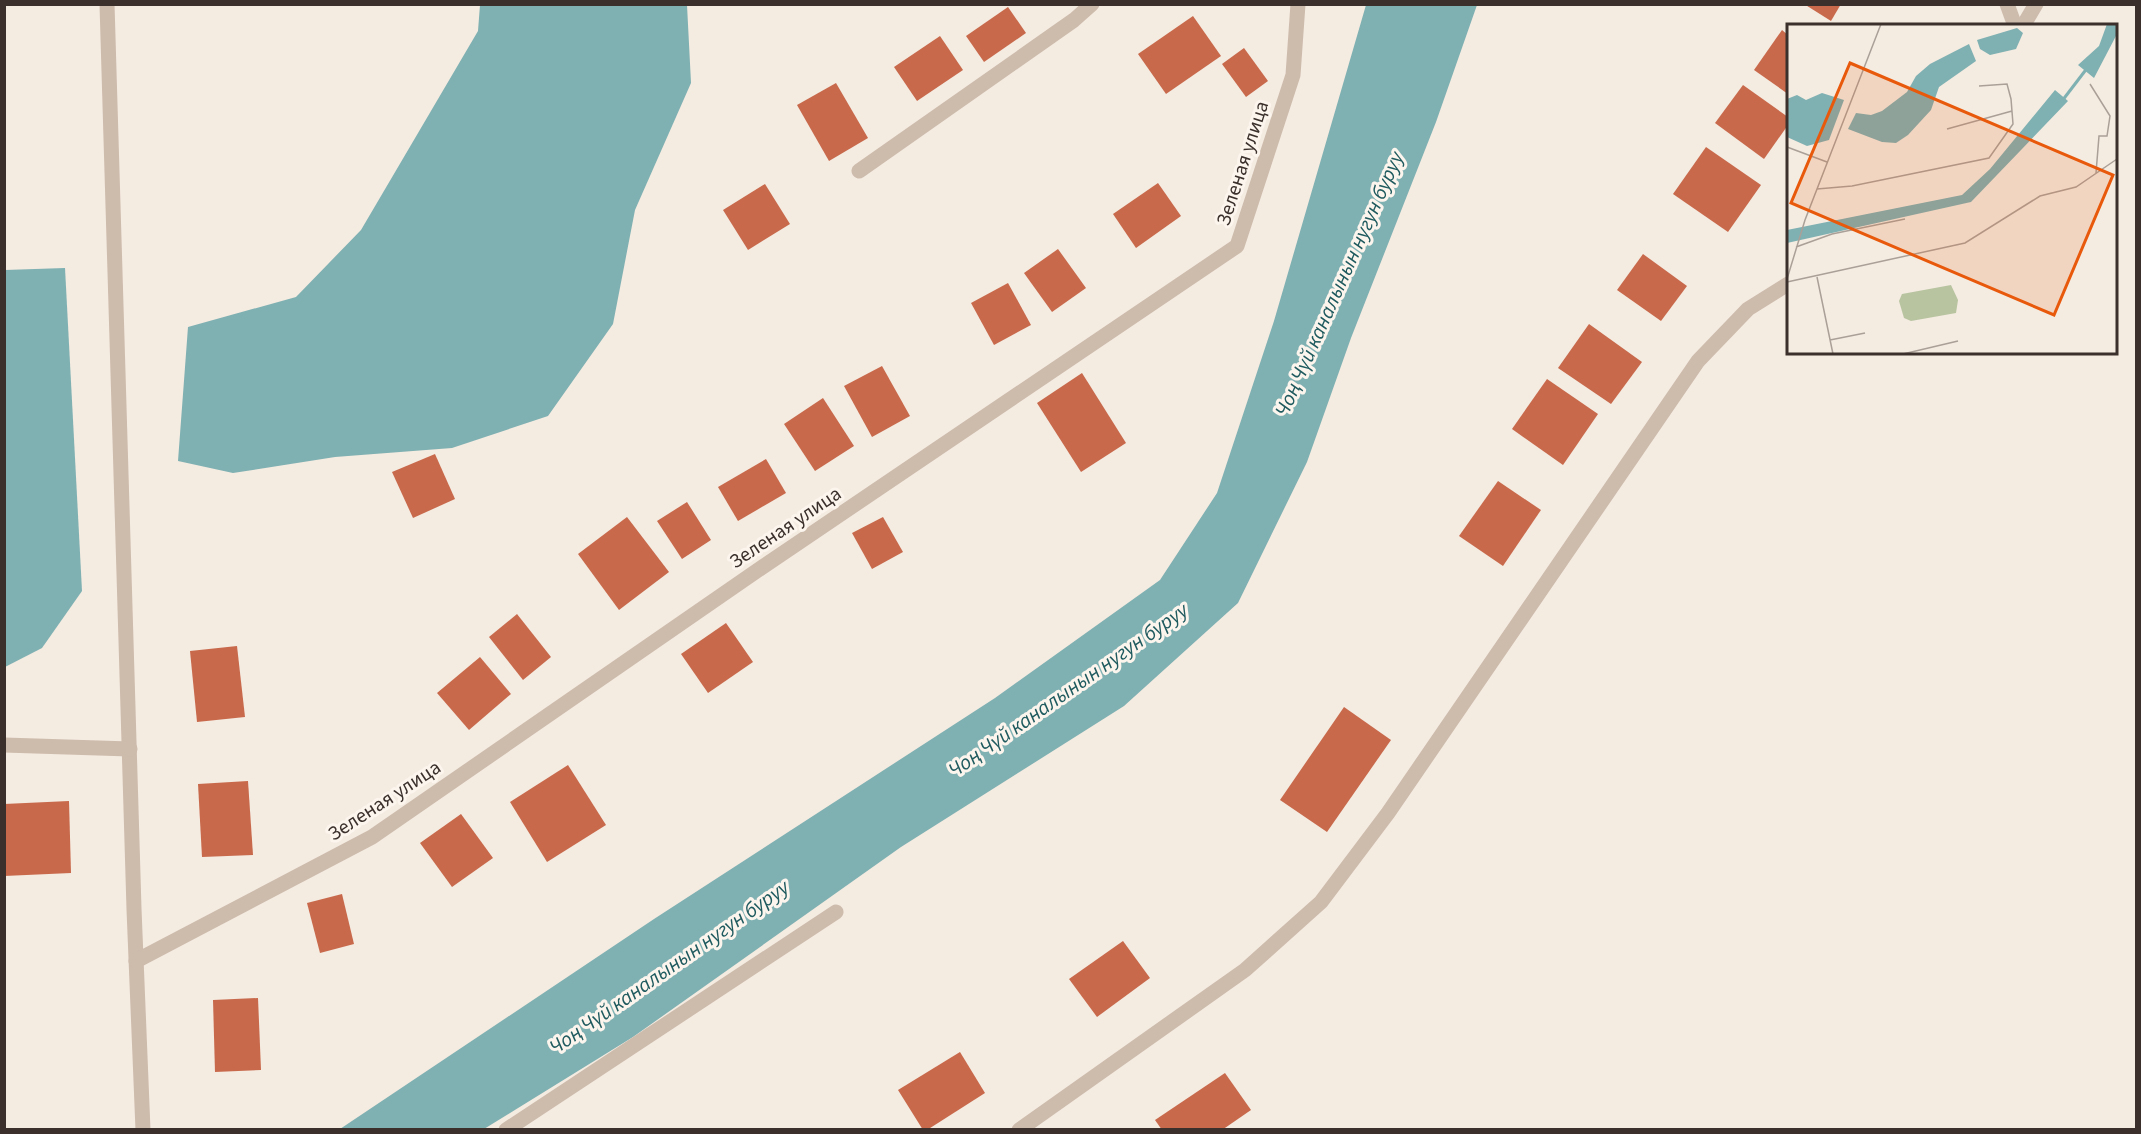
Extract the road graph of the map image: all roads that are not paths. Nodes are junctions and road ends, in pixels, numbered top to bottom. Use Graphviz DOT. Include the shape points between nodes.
graph roads {
  1 [pos="107,4"];
  2 [pos="1092,4"];
  3 [pos="1298,4"];
  4 [pos="2007,4"];
  5 [pos="2036,4"];
  6 [pos="2014,24"];
  7 [pos="2024,24"];
  8 [pos="859,171"];
  9 [pos="1787,285"];
  10 [pos="4,744"];
  11 [pos="130,749"];
  12 [pos="836,912"];
  13 [pos="136,961"];
  14 [pos="143,1130"];
  15 [pos="506,1130"];
  16 [pos="1019,1130"];
  1 -- 11 [label="street"];
  2 -- 8 [label="street"];
  3 -- 13 [label="street, Зеленая улица" via="1293,75 1237,246 372,837"];
  4 -- 6 [label="street"];
  5 -- 7 [label="street"];
  9 -- 16 [label="street" via="1748,309 1698,361 1388,813 1321,902 1245,970"];
  10 -- 11 [label="street"];
  11 -- 13 [label="street"];
  12 -- 15 [label="street"];
  13 -- 14 [label="street"];
}
